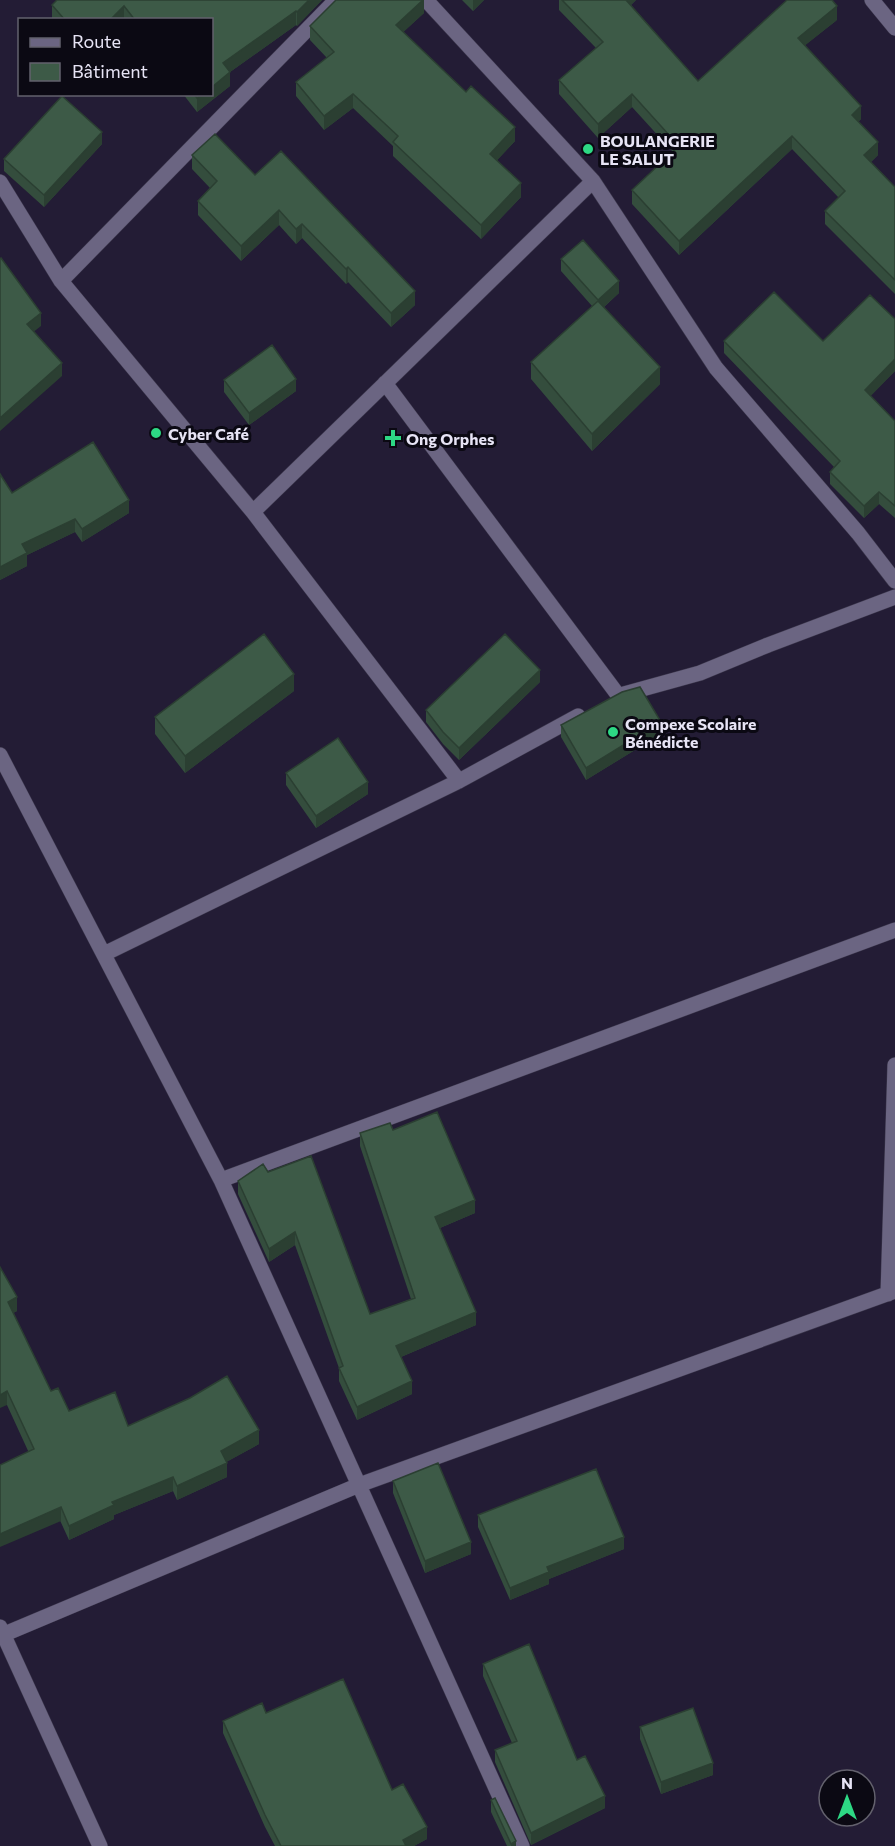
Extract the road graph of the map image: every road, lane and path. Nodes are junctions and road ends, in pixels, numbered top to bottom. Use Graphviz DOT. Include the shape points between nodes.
graph roads {
  1 [pos="336,0"];
  2 [pos="426,0"];
  3 [pos="872,0"];
  4 [pos="895,28"];
  5 [pos="593,181"];
  6 [pos="0,182"];
  7 [pos="61,281"];
  8 [pos="385,382"];
  9 [pos="253,512"];
  10 [pos="895,581"];
  11 [pos="895,597"];
  12 [pos="588,711"];
  13 [pos="0,755"];
  14 [pos="459,780"];
  15 [pos="895,930"];
  16 [pos="104,954"];
  17 [pos="895,1065"];
  18 [pos="221,1180"];
  19 [pos="891,1293"];
  20 [pos="358,1485"];
  21 [pos="1,1633"];
  22 [pos="100,1846"];
  23 [pos="522,1846"];
  1 -- 7 [label="street"];
  2 -- 5 [label="street"];
  3 -- 4 [label="street"];
  5 -- 8 [label="street"];
  5 -- 10 [label="street" via="716,369 858,532"];
  6 -- 7 [label="street"];
  7 -- 9 [label="street"];
  8 -- 9 [label="street"];
  8 -- 11 [label="street" via="613,698 700,673"];
  9 -- 14 [label="street"];
  12 -- 14 [label="street"];
  13 -- 16 [label="street"];
  14 -- 16 [label="street"];
  15 -- 18 [label="street"];
  16 -- 18 [label="street"];
  17 -- 19 [label="street"];
  18 -- 20 [label="street"];
  19 -- 20 [label="street"];
  20 -- 21 [label="street"];
  20 -- 23 [label="street"];
  21 -- 22 [label="street"];
}
